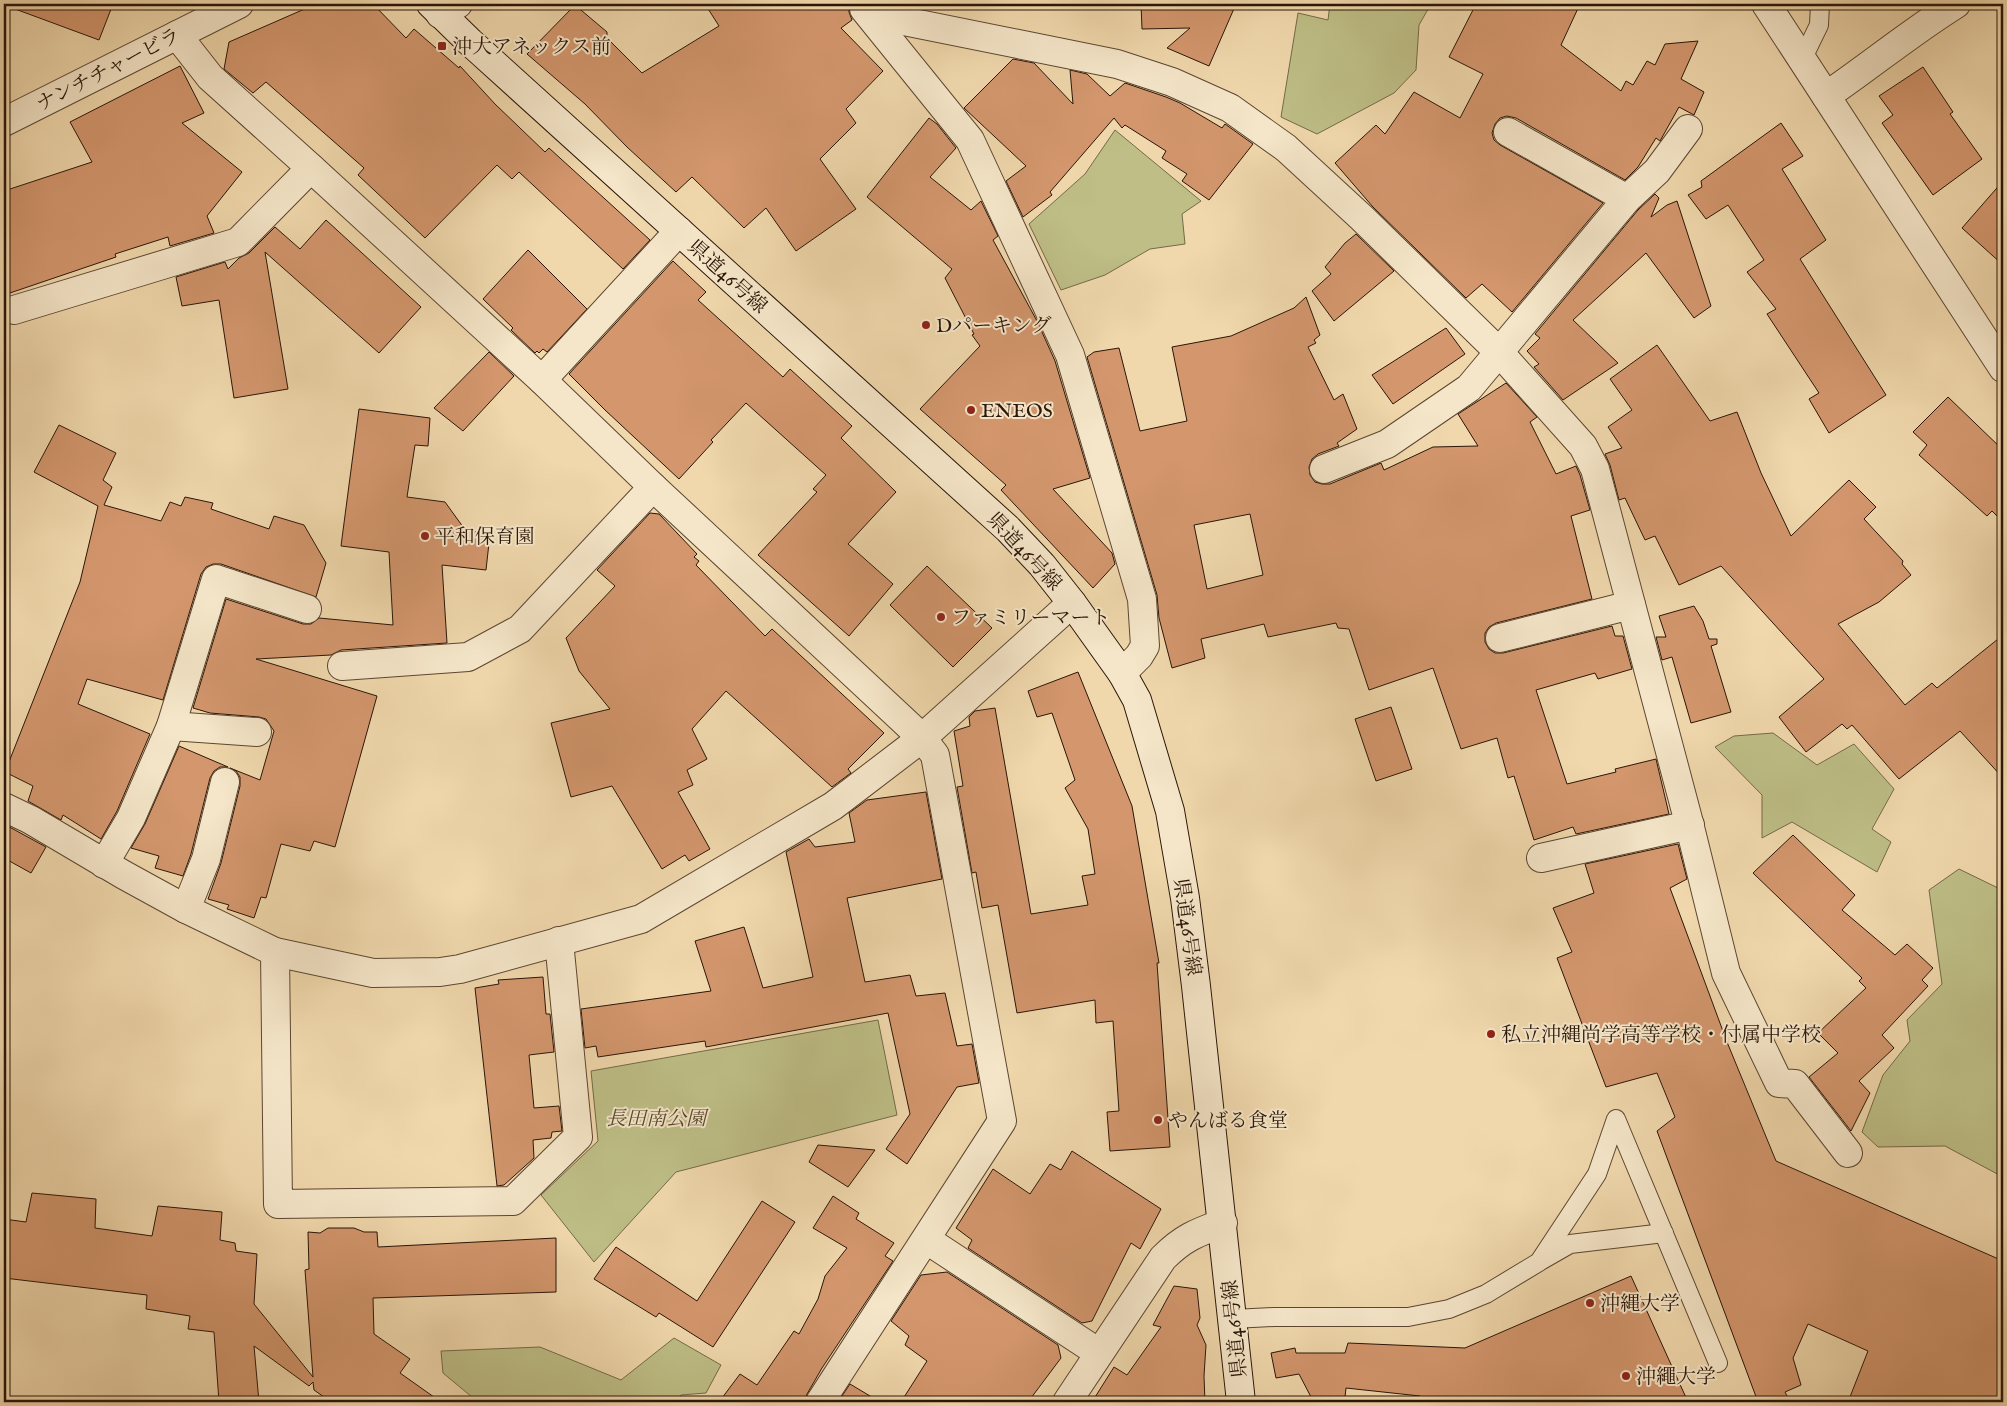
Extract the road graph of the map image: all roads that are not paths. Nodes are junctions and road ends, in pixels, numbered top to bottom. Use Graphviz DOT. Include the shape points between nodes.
graph roads {
  1 [pos="239,4"];
  2 [pos="1766,4"];
  3 [pos="1820,4"];
  4 [pos="1956,4"];
  5 [pos="443,7"];
  6 [pos="864,9"];
  7 [pos="177,35"];
  8 [pos="1802,60"];
  9 [pos="1826,96"];
  10 [pos="4,122"];
  11 [pos="1688,129"];
  12 [pos="1508,132"];
  13 [pos="311,168"];
  14 [pos="1627,199"];
  15 [pos="679,231"];
  16 [pos="14,310"];
  17 [pos="1500,352"];
  18 [pos="2003,368"];
  19 [pos="542,380"];
  20 [pos="1324,469"];
  21 [pos="653,487"];
  22 [pos="1072,603"];
  23 [pos="1631,605"];
  24 [pos="307,609"];
  25 [pos="1500,638"];
  26 [pos="342,666"];
  27 [pos="1122,673"];
  28 [pos="171,726"];
  29 [pos="257,732"];
  30 [pos="922,738"];
  31 [pos="225,782"];
  32 [pos="4,807"];
  33 [pos="1690,825"];
  34 [pos="1541,858"];
  35 [pos="104,864"];
  36 [pos="186,909"];
  37 [pos="559,941"];
  38 [pos="275,952"];
  39 [pos="1848,1153"];
  40 [pos="1222,1223"];
  41 [pos="1664,1232"];
  42 [pos="926,1240"];
  43 [pos="1540,1262"];
  44 [pos="1233,1319"];
  45 [pos="1099,1354"];
  46 [pos="1718,1363"];
  47 [pos="820,1402"];
  48 [pos="1067,1402"];
  49 [pos="1242,1402"];
  1 -- 7 [label="street, ナンチチャービラ"];
  2 -- 8 [label="street"];
  3 -- 8 [label="lane" via="1819,24"];
  4 -- 9 [label="street"];
  5 -- 15 [label="street, 県道46号線"];
  6 -- 17 [label="street" via="1117,64 1172,82 1230,108 1286,148"];
  6 -- 27 [label="street" via="970,140 1070,355 1142,600 1145,646"];
  7 -- 10 [label="street, ナンチチャービラ"];
  7 -- 13 [label="street" via="210,77"];
  8 -- 9 [label="street"];
  9 -- 18 [label="street"];
  11 -- 14 [label="street" via="1657,171"];
  12 -- 14 [label="street"];
  13 -- 16 [label="street" via="238,242"];
  13 -- 19 [label="street"];
  14 -- 17 [label="street"];
  15 -- 19 [label="street"];
  15 -- 22 [label="street, 県道46号線" via="1008,529"];
  17 -- 20 [label="street" via="1469,388 1387,444"];
  17 -- 23 [label="street" via="1583,446 1595,469"];
  19 -- 21 [label="street"];
  21 -- 26 [label="street" via="520,630 468,657"];
  21 -- 30 [label="street"];
  22 -- 27 [label="street, 県道46号線"];
  22 -- 30 [label="street"];
  23 -- 25 [label="street"];
  23 -- 33 [label="street"];
  24 -- 28 [label="street" via="216,579"];
  27 -- 40 [label="street, 県道46号線" via="1137,700 1170,810 1185,898"];
  28 -- 29 [label="street"];
  28 -- 35 [label="street" via="131,818"];
  30 -- 37 [label="street" via="833,806 641,919"];
  30 -- 42 [label="street" via="935,755 1002,1121"];
  31 -- 36 [label="street" via="206,859"];
  32 -- 35 [label="street"];
  33 -- 34 [label="street"];
  33 -- 39 [label="street" via="1726,973 1779,1083 1795,1084"];
  35 -- 36 [label="street"];
  36 -- 38 [label="street"];
  37 -- 38 [label="street" via="440,972 373,973"];
  37 -- 38 [label="street" via="578,1136 513,1201 278,1204"];
  40 -- 44 [label="street, 県道46号線"];
  40 -- 45 [label="street" via="1179,1242 1163,1258"];
  41 -- 43 [label="lane" via="1570,1244"];
  41 -- 43 [label="lane" via="1616,1119 1597,1174"];
  41 -- 46 [label="lane"];
  42 -- 45 [label="street"];
  42 -- 47 [label="street"];
  43 -- 44 [label="lane" via="1486,1294 1449,1309 1416,1315"];
  44 -- 49 [label="street, 県道46号線"];
  45 -- 48 [label="street"];
}
